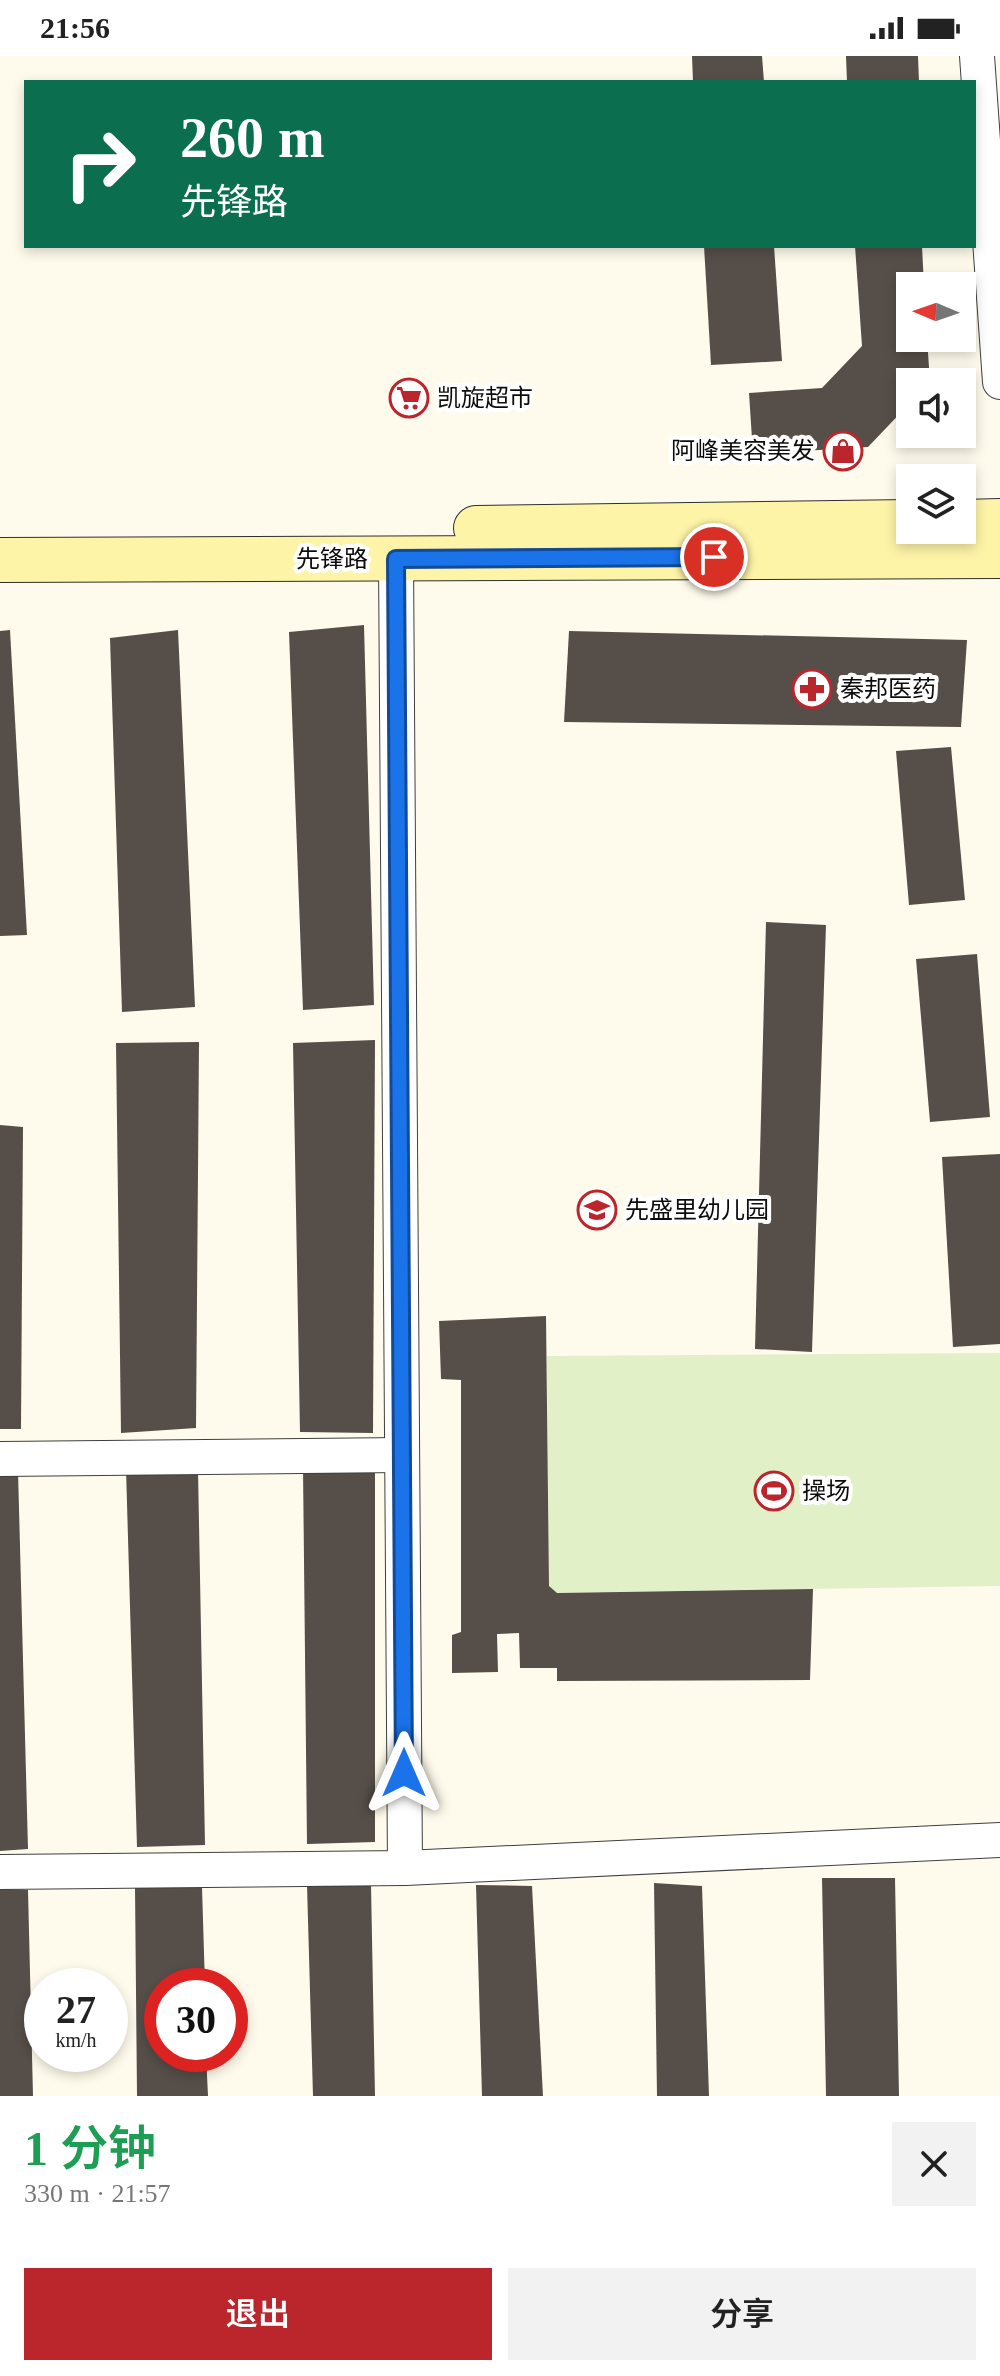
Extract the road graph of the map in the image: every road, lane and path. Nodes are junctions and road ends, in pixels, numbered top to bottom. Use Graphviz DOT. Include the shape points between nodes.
graph roads {
  1 [pos="977,56"];
  2 [pos="1000,382"];
  3 [pos="1000,521"];
  4 [pos="896,522"];
  5 [pos="976,522"];
  6 [pos="0,533"];
  7 [pos="1000,556"];
  8 [pos="396,559"];
  9 [pos="0,560"];
  10 [pos="402,1455"];
  11 [pos="0,1459"];
  12 [pos="1000,1840"];
  13 [pos="405,1868"];
  14 [pos="0,1872"];
  1 -- 2 [label="street"];
  3 -- 5 [label="street"];
  4 -- 6 [label="street"];
  7 -- 8 [label="street, 先锋路"];
  8 -- 9 [label="street, 先锋路"];
  8 -- 10 [label="street"];
  10 -- 11 [label="street"];
  10 -- 13 [label="street"];
  12 -- 13 [label="street"];
  13 -- 14 [label="street"];
}
